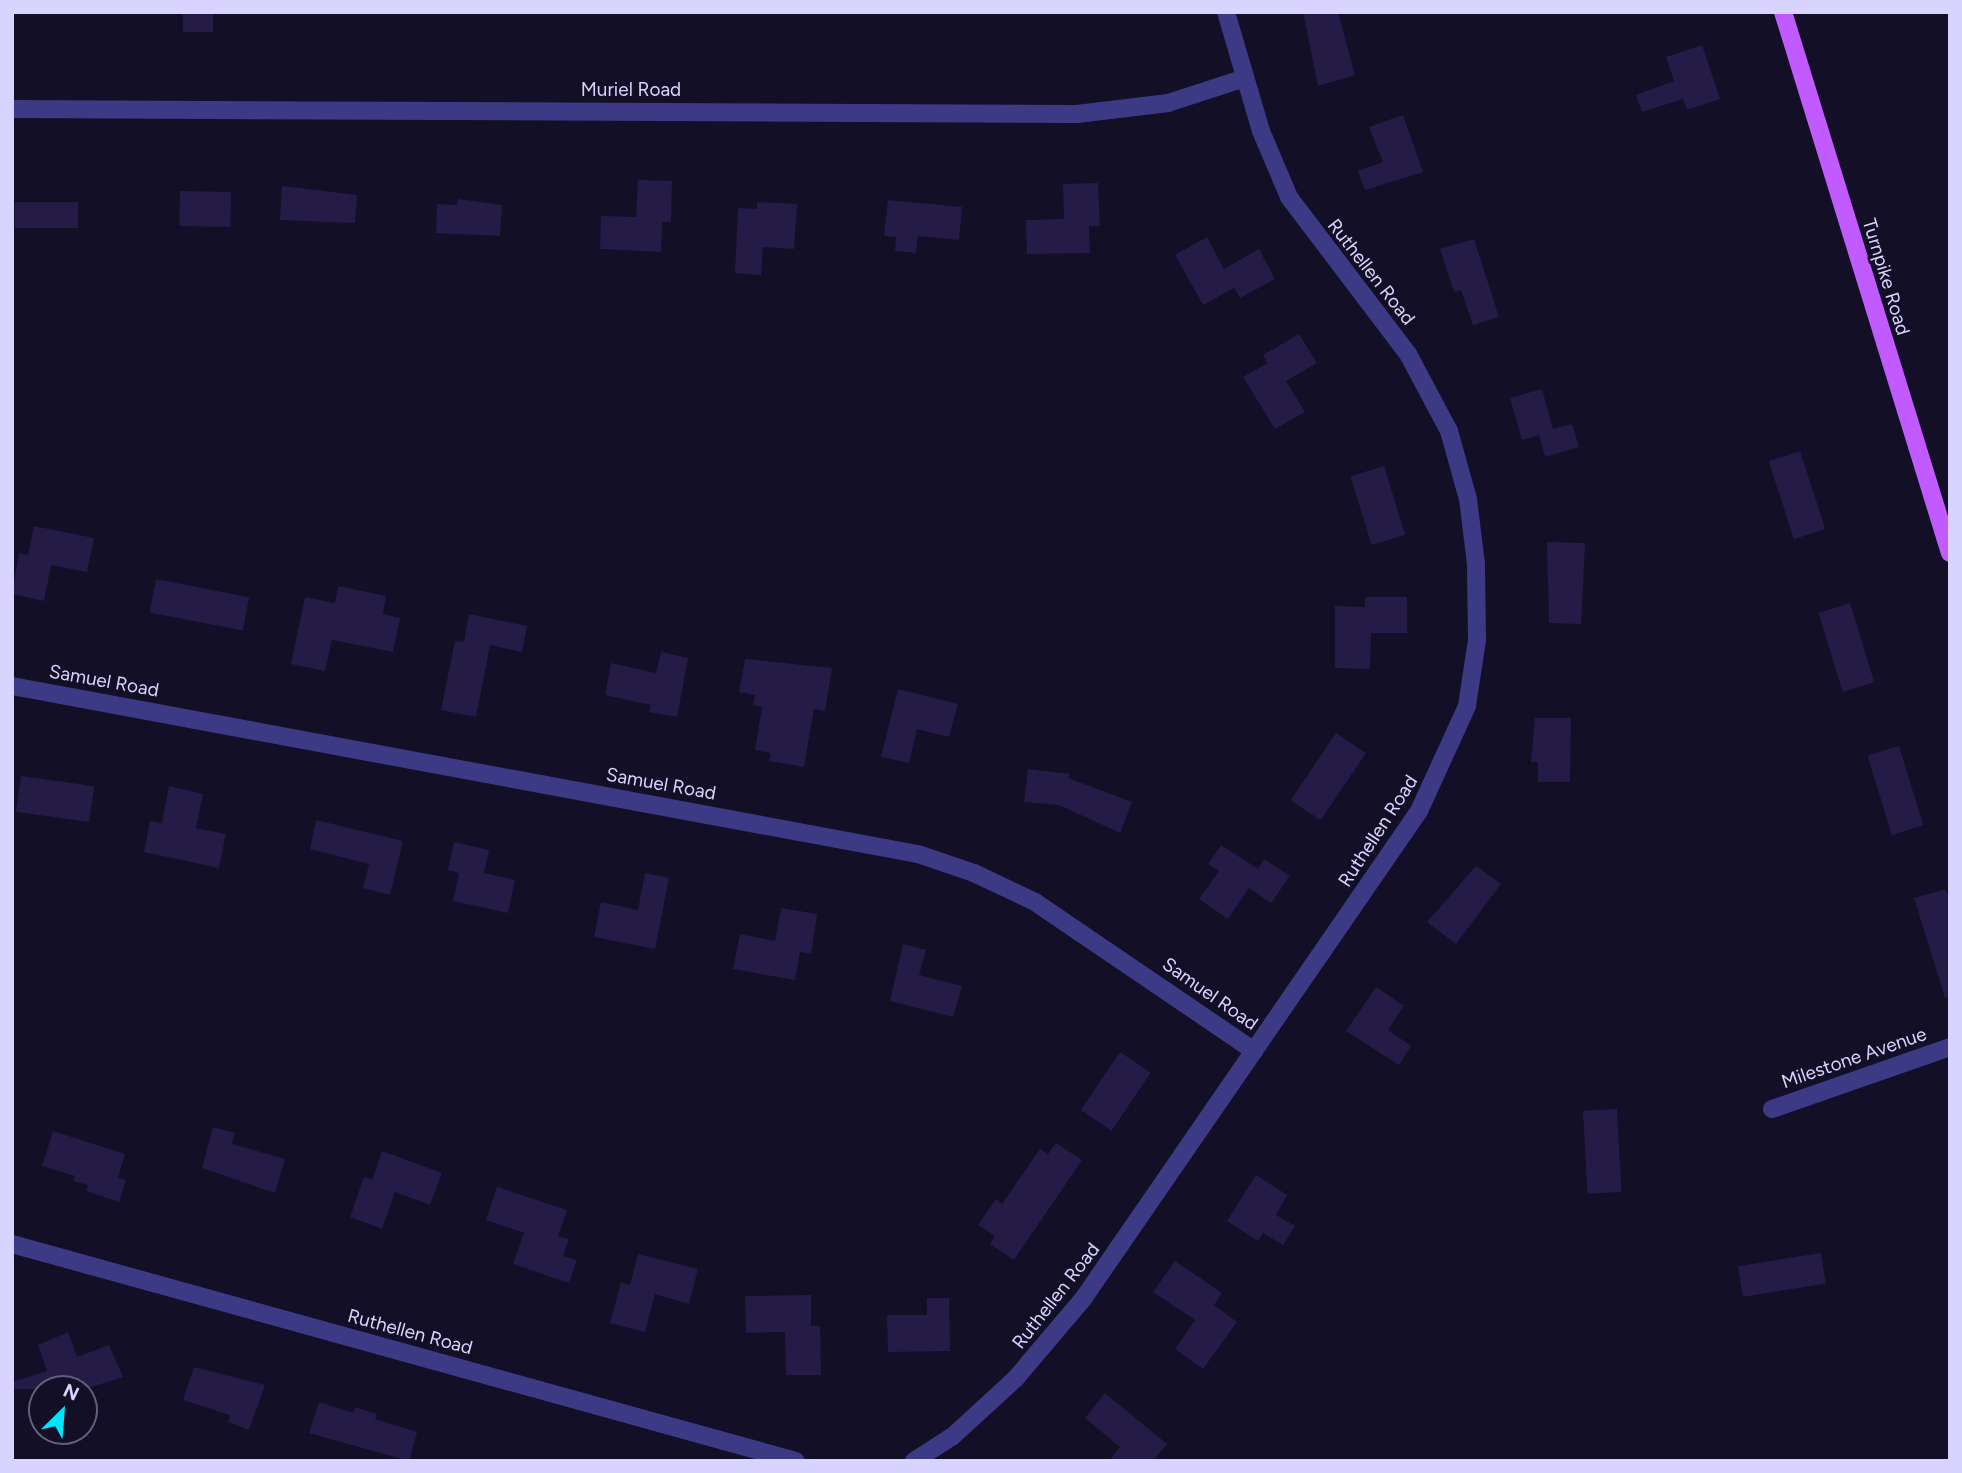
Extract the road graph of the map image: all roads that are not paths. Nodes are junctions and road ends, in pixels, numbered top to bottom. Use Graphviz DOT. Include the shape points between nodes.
graph roads {
  1 [pos="1226,12"];
  2 [pos="1783,12"];
  3 [pos="1245,78"];
  4 [pos="12,109"];
  5 [pos="1950,554"];
  6 [pos="12,686"];
  7 [pos="1950,1047"];
  8 [pos="1254,1051"];
  9 [pos="1772,1109"];
  10 [pos="12,1244"];
  11 [pos="796,1461"];
  12 [pos="914,1461"];
  1 -- 3 [label="street, Ruthellen Road"];
  2 -- 5 [label="main road, Turnpike Road"];
  3 -- 4 [label="street, Muriel Road" via="1168,103 1077,114"];
  3 -- 8 [label="street, Ruthellen Road" via="1274,169 1289,197 1408,354 1449,431 1473,529 1478,607 1475,670 1467,706 1436,781"];
  6 -- 8 [label="street, Samuel Road" via="918,854 974,873 1035,902"];
  7 -- 9 [label="street, Milestone Avenue"];
  8 -- 12 [label="street, Ruthellen Road" via="1060,1329 953,1436"];
  10 -- 11 [label="street, Ruthellen Road"];
}
